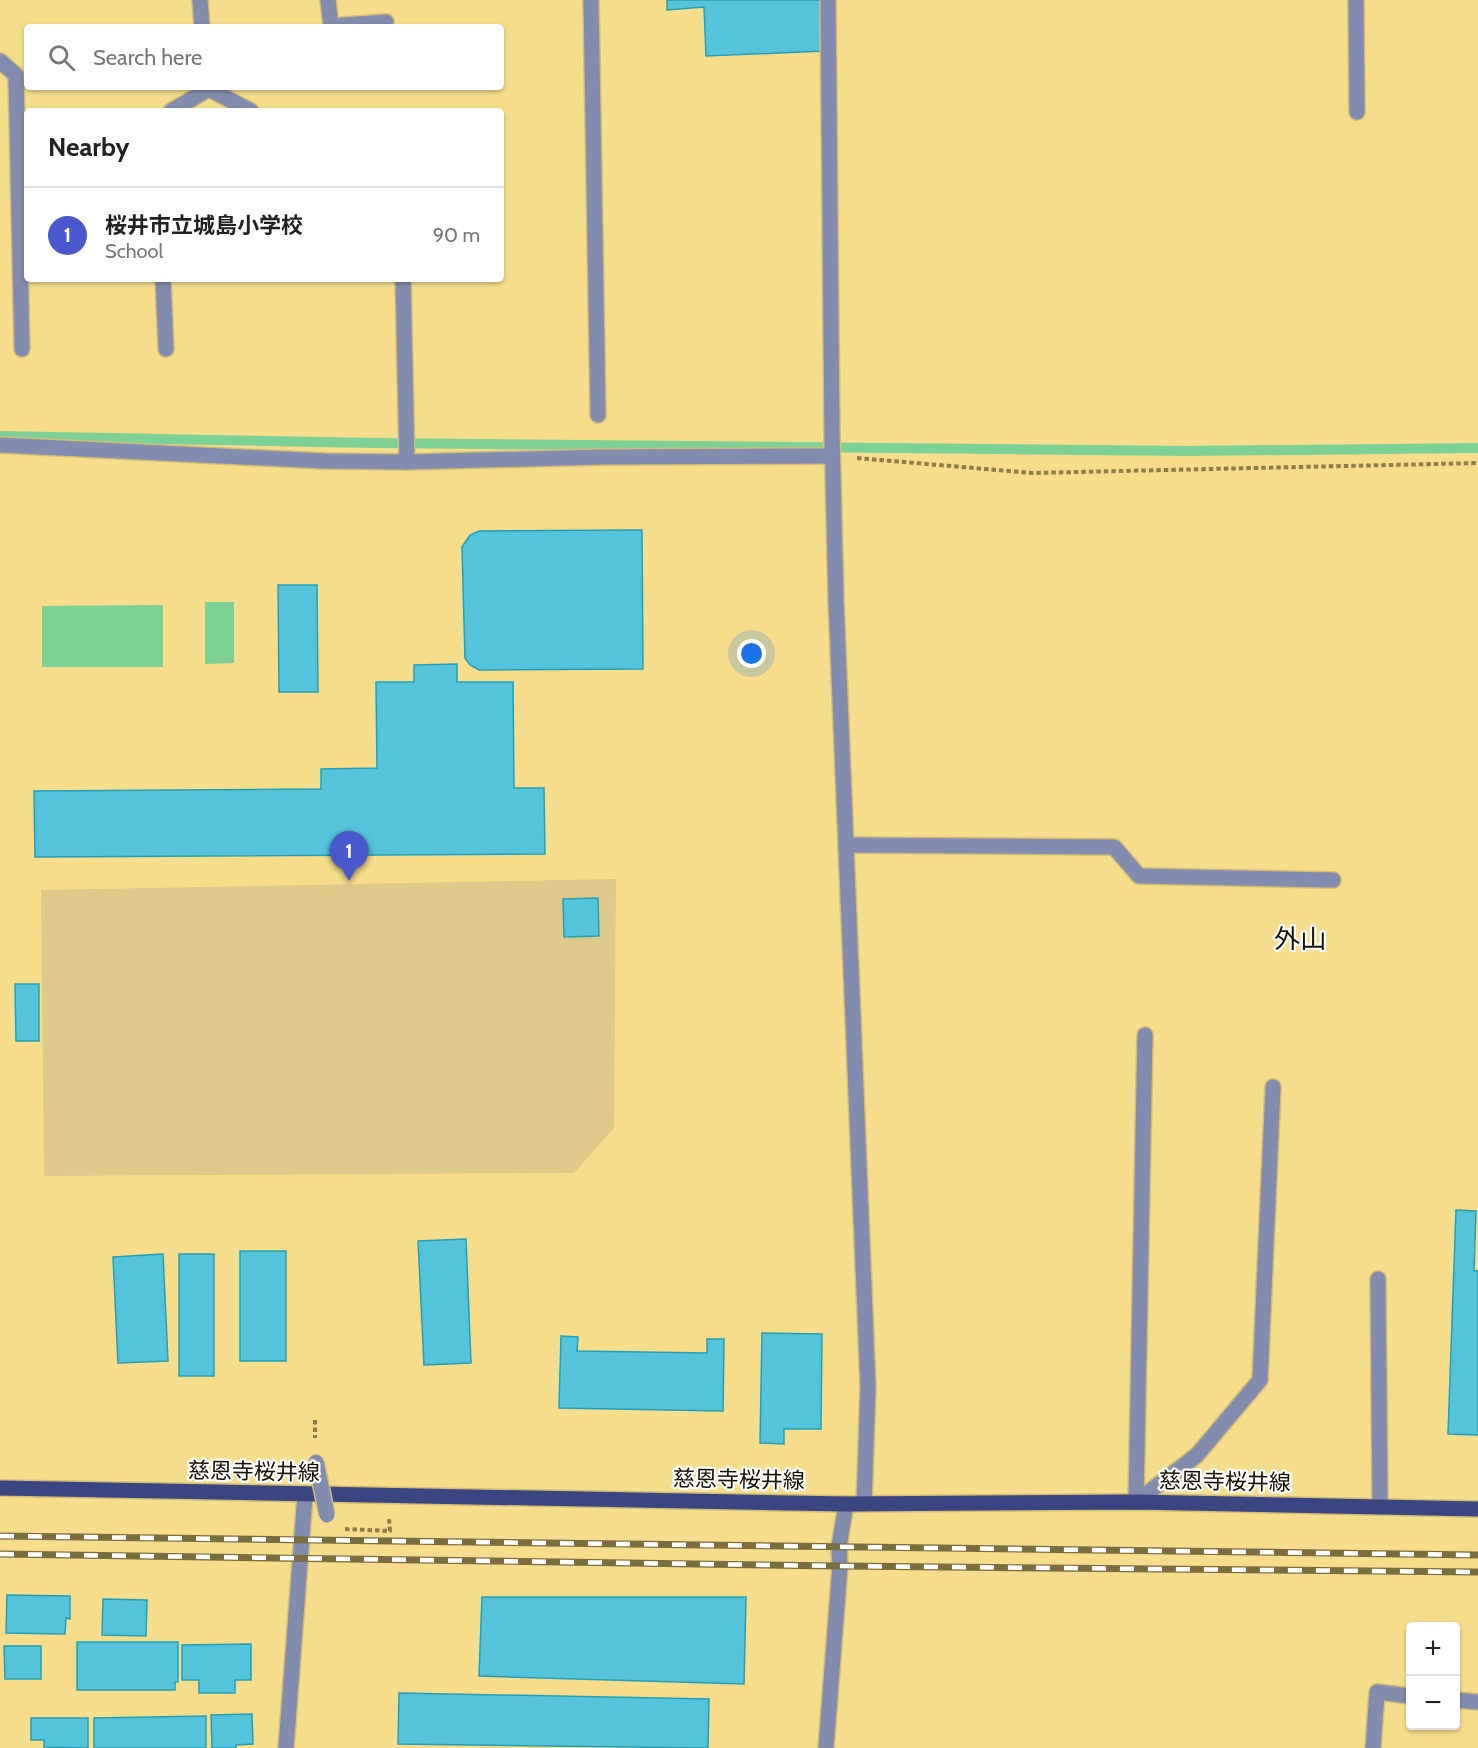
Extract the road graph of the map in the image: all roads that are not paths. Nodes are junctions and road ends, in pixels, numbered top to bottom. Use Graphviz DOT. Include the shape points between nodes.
graph roads {
  1 [pos="200,0"];
  2 [pos="328,0"];
  3 [pos="591,0"];
  4 [pos="828,0"];
  5 [pos="1356,0"];
  6 [pos="386,22"];
  7 [pos="202,24"];
  8 [pos="331,24"];
  9 [pos="358,24"];
  10 [pos="0,61"];
  11 [pos="206,90"];
  12 [pos="213,90"];
  13 [pos="176,108"];
  14 [pos="246,108"];
  15 [pos="1357,112"];
  16 [pos="163,282"];
  17 [pos="403,282"];
  18 [pos="22,349"];
  19 [pos="166,349"];
  20 [pos="598,415"];
  21 [pos="0,445"];
  22 [pos="407,458"];
  23 [pos="832,461"];
  24 [pos="846,845"];
  25 [pos="1333,880"];
  26 [pos="1145,1035"];
  27 [pos="1273,1087"];
  28 [pos="1378,1279"];
  29 [pos="316,1462"];
  30 [pos="0,1488"];
  31 [pos="305,1495"];
  32 [pos="1136,1502"];
  33 [pos="846,1504"];
  34 [pos="864,1504"];
  35 [pos="1380,1506"];
  36 [pos="1478,1509"];
  37 [pos="327,1515"];
  38 [pos="1406,1696"];
  39 [pos="1460,1700"];
  40 [pos="1478,1702"];
  41 [pos="286,1748"];
  42 [pos="826,1748"];
  43 [pos="1373,1748"];
  1 -- 7 [label="street"];
  2 -- 8 [label="street"];
  3 -- 20 [label="street"];
  4 -- 23 [label="street"];
  5 -- 15 [label="street"];
  6 -- 9 [label="street"];
  10 -- 18 [label="street" via="16,75"];
  11 -- 13 [label="street"];
  12 -- 14 [label="street"];
  16 -- 19 [label="street"];
  17 -- 22 [label="street"];
  21 -- 22 [label="street" via="324,461"];
  22 -- 23 [label="street"];
  23 -- 24 [label="street"];
  24 -- 25 [label="street" via="1114,848 1139,876"];
  24 -- 34 [label="street" via="868,1387"];
  26 -- 32 [label="street"];
  27 -- 32 [label="street" via="1260,1380 1197,1455"];
  28 -- 35 [label="street"];
  29 -- 37 [label="street, bridge"];
  30 -- 31 [label="main road, 慈恩寺桜井線"];
  31 -- 33 [label="main road, 慈恩寺桜井線"];
  31 -- 41 [label="street"];
  32 -- 34 [label="main road, 慈恩寺桜井線"];
  32 -- 35 [label="main road, 慈恩寺桜井線"];
  33 -- 34 [label="main road, 慈恩寺桜井線"];
  33 -- 42 [label="street" via="839,1547"];
  35 -- 36 [label="main road, 慈恩寺桜井線"];
  38 -- 43 [label="street" via="1377,1692"];
  39 -- 40 [label="street"];
}
